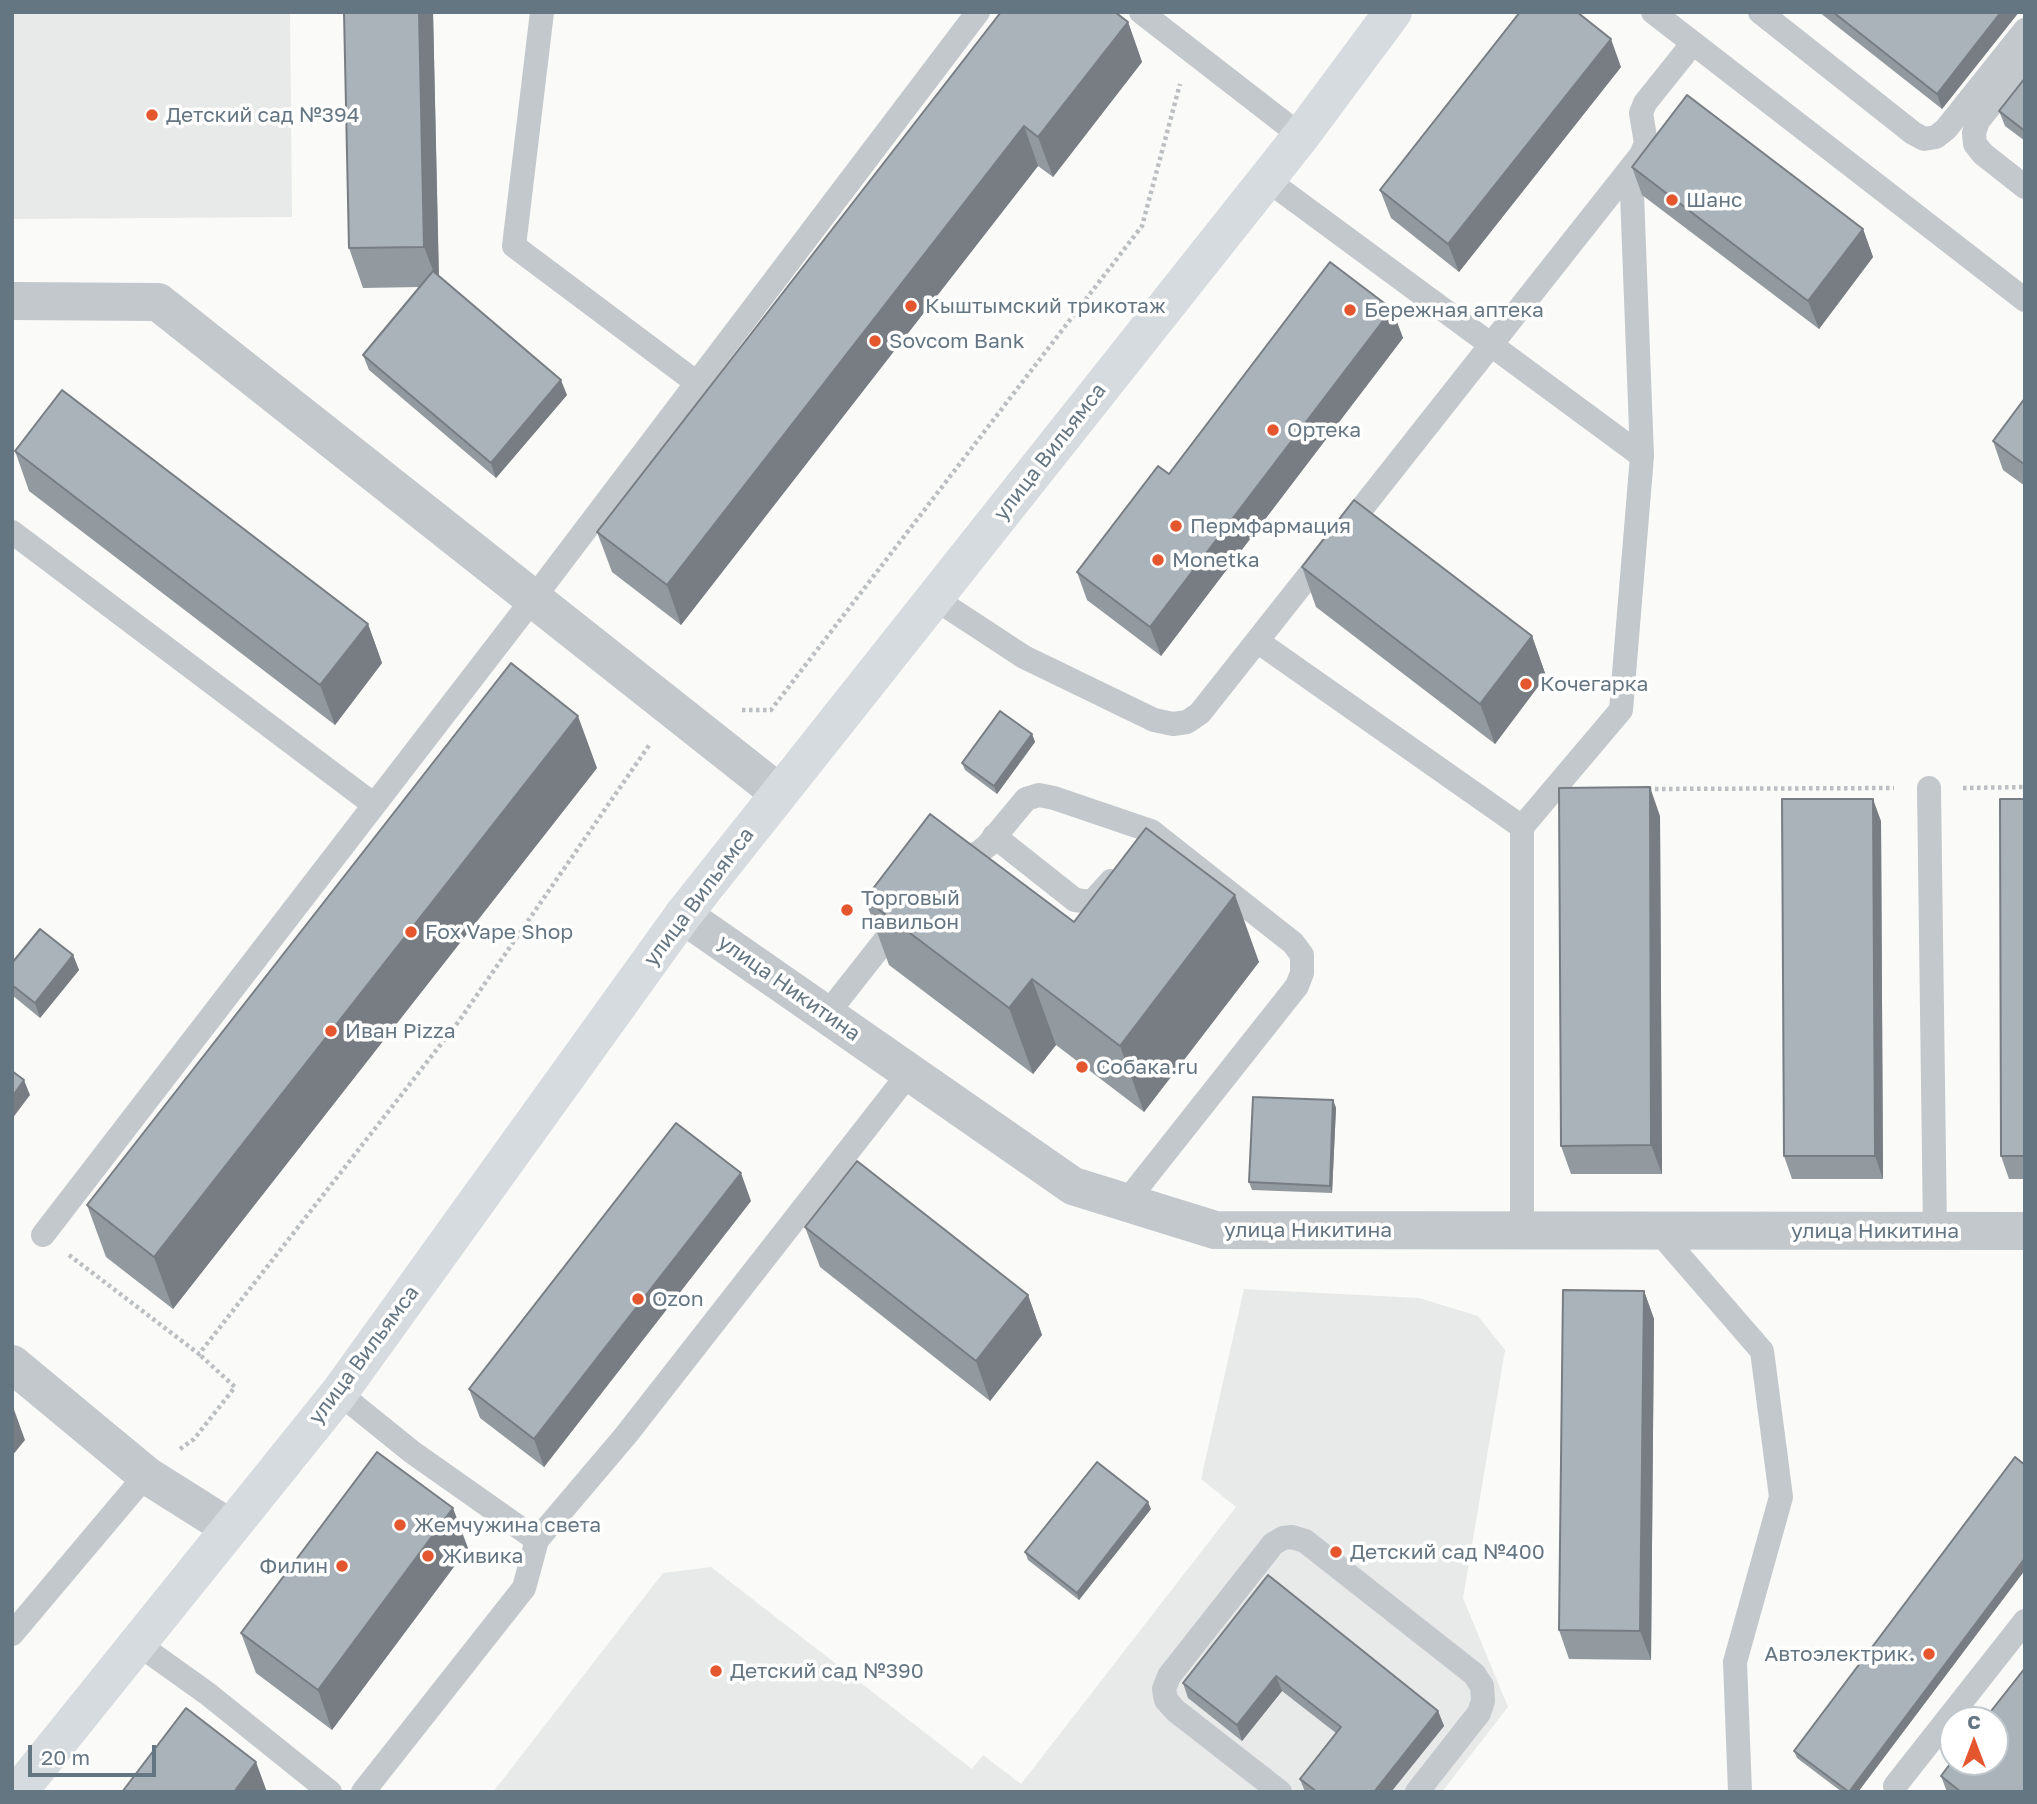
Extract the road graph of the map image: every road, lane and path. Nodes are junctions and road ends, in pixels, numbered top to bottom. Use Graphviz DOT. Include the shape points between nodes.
graph roads {
  1 [pos="542,12"];
  2 [pos="978,12"];
  3 [pos="1141,12"];
  4 [pos="1393,12"];
  5 [pos="1653,12"];
  6 [pos="1760,12"];
  7 [pos="2025,30"];
  8 [pos="1693,43"];
  9 [pos="1189,50"];
  10 [pos="2025,63"];
  11 [pos="1301,136"];
  12 [pos="1631,168"];
  13 [pos="1266,179"];
  14 [pos="2025,187"];
  15 [pos="2025,300"];
  16 [pos="12,301"];
  17 [pos="1491,345"];
  18 [pos="697,383"];
  19 [pos="1642,456"];
  20 [pos="12,532"];
  21 [pos="934,598"];
  22 [pos="533,599"];
  23 [pos="1257,641"];
  24 [pos="673,710"];
  25 [pos="1929,788"];
  26 [pos="2025,788"];
  27 [pos="1637,789"];
  28 [pos="779,793"];
  29 [pos="373,804"];
  30 [pos="1522,827"];
  31 [pos="1151,831"];
  32 [pos="994,836"];
  33 [pos="932,881"];
  34 [pos="916,901"];
  35 [pos="683,915"];
  36 [pos="827,1014"];
  37 [pos="910,1072"];
  38 [pos="1126,1202"];
  39 [pos="1522,1230"];
  40 [pos="1657,1230"];
  41 [pos="1935,1231"];
  42 [pos="2025,1231"];
  43 [pos="43,1236"];
  44 [pos="199,1353"];
  45 [pos="12,1364"];
  46 [pos="339,1393"];
  47 [pos="146,1475"];
  48 [pos="230,1528"];
  49 [pos="537,1540"];
  50 [pos="2025,1621"];
  51 [pos="12,1633"];
  52 [pos="138,1644"];
  53 [pos="1895,1786"];
  54 [pos="1270,1789"];
  55 [pos="18,1792"];
  56 [pos="330,1792"];
  57 [pos="363,1792"];
  58 [pos="1417,1792"];
  59 [pos="1740,1792"];
  1 -- 18 [label="lane" via="514,246"];
  2 -- 18 [label="lane"];
  3 -- 9 [label="lane"];
  4 -- 11 [label="street, улица Вильямса"];
  5 -- 8 [label="lane"];
  6 -- 7 [label="lane" via="1924,139 1946,129"];
  8 -- 12 [label="lane" via="1645,103 1641,113 1646,143"];
  8 -- 15 [label="lane"];
  9 -- 11 [label="lane"];
  9 -- 24 [label="path" via="1142,226 771,710"];
  10 -- 14 [label="lane" via="1978,121 1974,133 1983,154"];
  11 -- 13 [label="street, улица Вильямса"];
  12 -- 17 [label="lane"];
  12 -- 19 [label="lane"];
  13 -- 17 [label="lane"];
  13 -- 21 [label="street, улица Вильямса"];
  16 -- 22 [label="street" via="158,302"];
  17 -- 19 [label="lane"];
  17 -- 23 [label="lane"];
  18 -- 22 [label="lane"];
  19 -- 30 [label="lane" via="1621,710"];
  20 -- 29 [label="lane"];
  21 -- 23 [label="lane" via="1024,657 1154,720 1173,724 1200,713"];
  21 -- 28 [label="street, улица Вильямса"];
  22 -- 24 [label="street"];
  22 -- 29 [label="lane"];
  23 -- 30 [label="lane"];
  24 -- 28 [label="street"];
  24 -- 44 [label="path" via="459,1021"];
  25 -- 26 [label="path"];
  25 -- 27 [label="path"];
  25 -- 41 [label="lane"];
  28 -- 35 [label="street, улица Вильямса"];
  29 -- 43 [label="lane"];
  30 -- 39 [label="lane"];
  31 -- 32 [label="lane" via="1039,795 1026,799"];
  31 -- 32 [label="lane" via="1099,897 1083,902"];
  31 -- 38 [label="lane" via="1293,943 1302,955 1302,973 1297,986"];
  32 -- 33 [label="lane" via="978,853 950,862"];
  34 -- 36 [label="lane"];
  35 -- 36 [label="street, улица Никитина"];
  35 -- 46 [label="street, улица Вильямса"];
  36 -- 37 [label="street, улица Никитина"];
  37 -- 38 [label="street, улица Никитина" via="1073,1186"];
  37 -- 49 [label="lane" via="626,1435"];
  38 -- 39 [label="street, улица Никитина" via="1215,1230"];
  39 -- 40 [label="street, улица Никитина"];
  40 -- 41 [label="street, улица Никитина"];
  40 -- 59 [label="lane" via="1762,1351 1781,1496 1735,1662"];
  41 -- 42 [label="street, улица Никитина"];
  43 -- 44 [label="path"];
  44 -- 47 [label="path" via="235,1387 194,1439"];
  45 -- 47 [label="street"];
  46 -- 48 [label="street, улица Вильямса"];
  46 -- 49 [label="lane" via="412,1452"];
  47 -- 48 [label="street"];
  47 -- 51 [label="lane"];
  48 -- 52 [label="street, улица Вильямса"];
  49 -- 57 [label="lane" via="524,1588"];
  50 -- 53 [label="lane"];
  52 -- 55 [label="street, улица Вильямса"];
  52 -- 56 [label="lane"];
  54 -- 58 [label="lane" via="1177,1711 1166,1700 1164,1689 1169,1676 1273,1544 1292,1537 1305,1541 1474,1674 1482,1686 1479,1713"];
}
